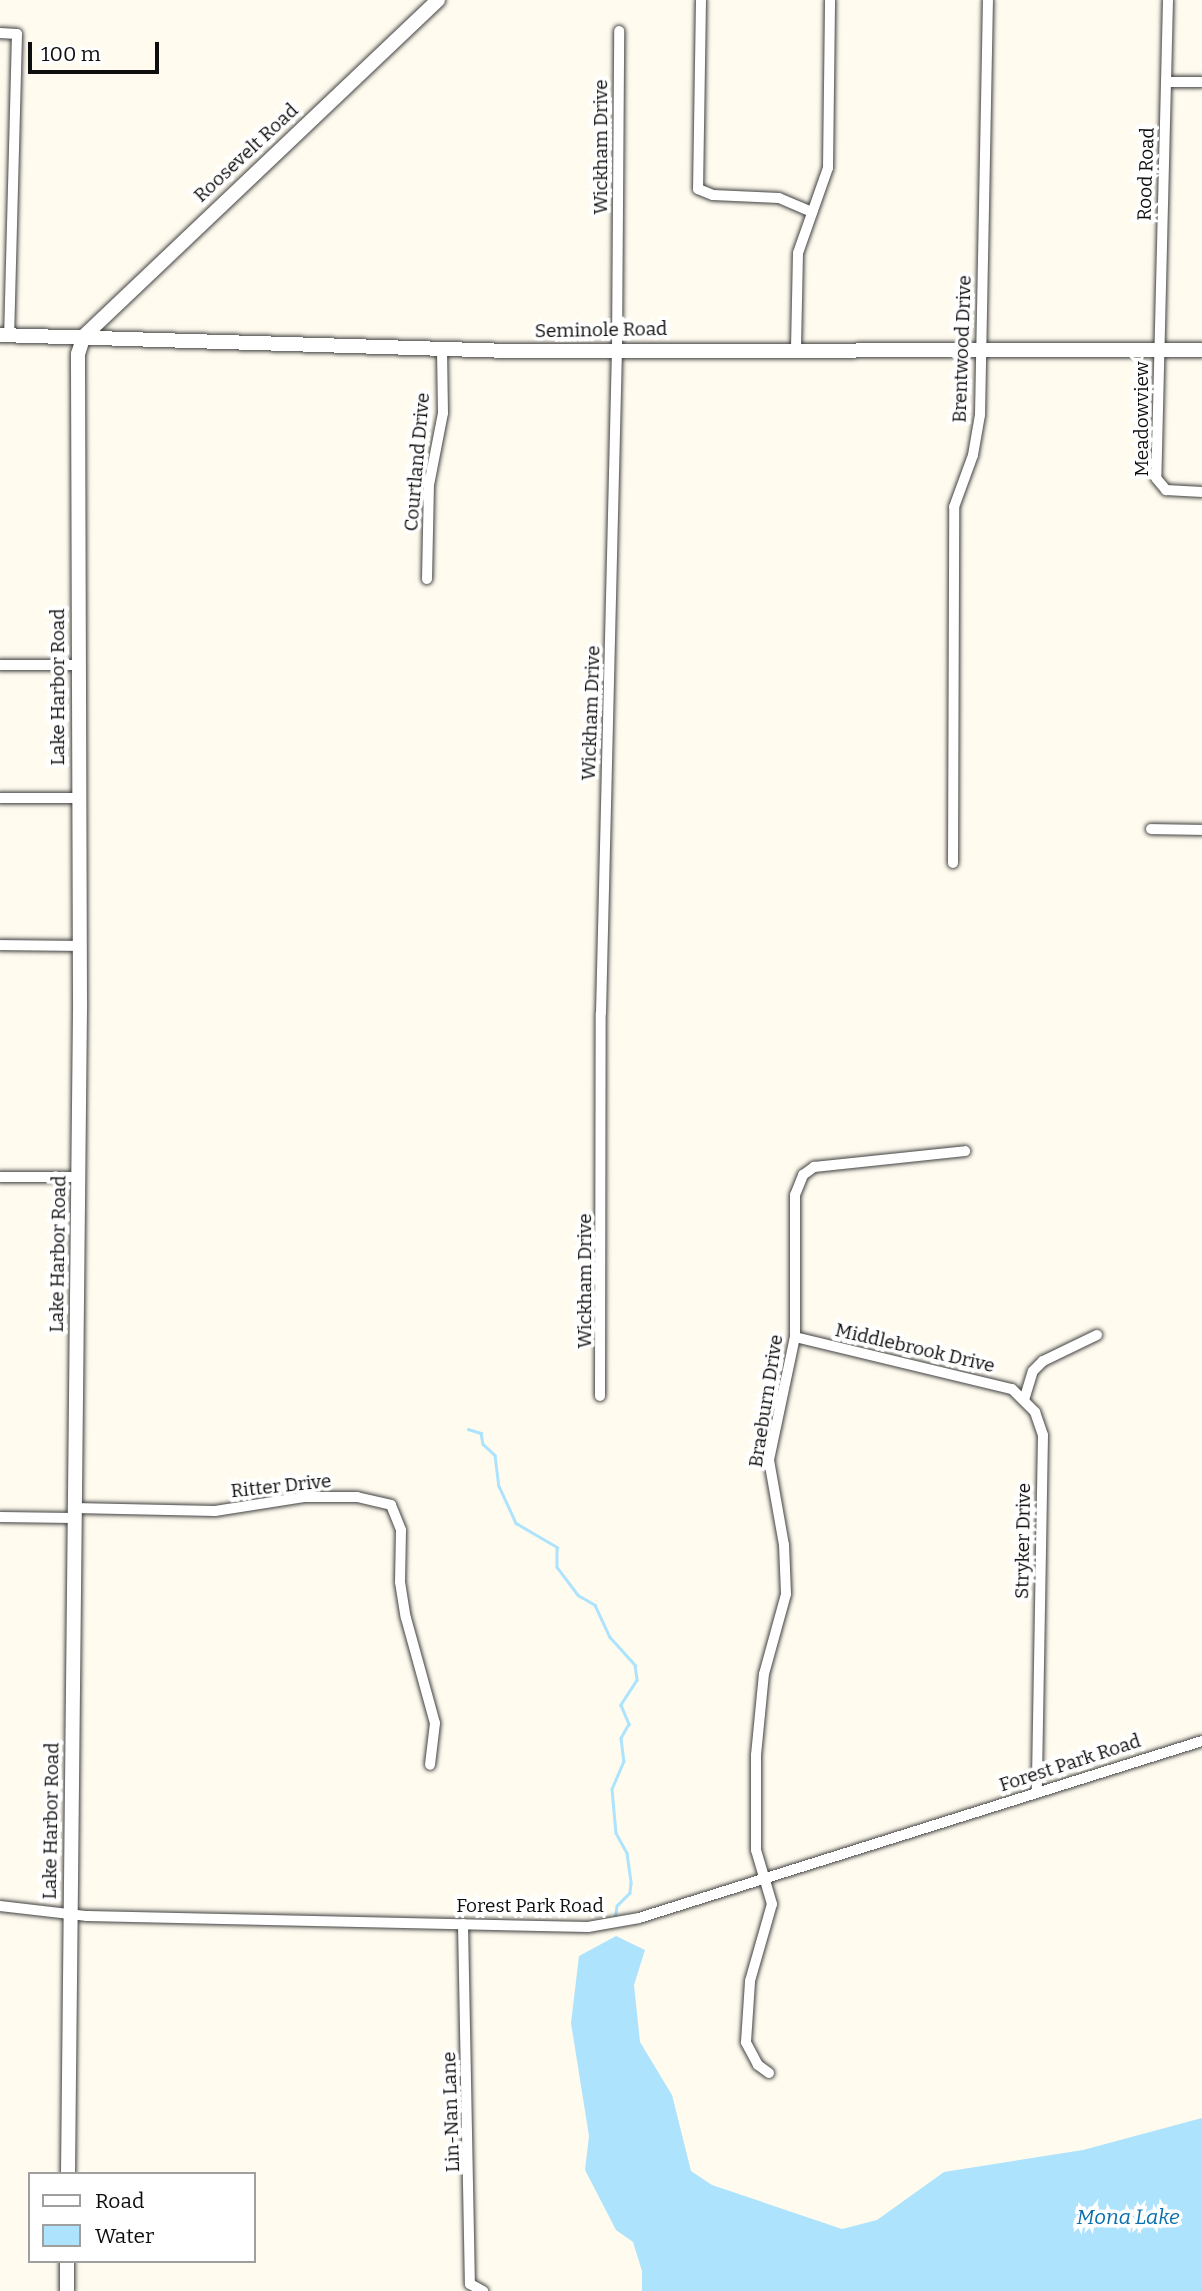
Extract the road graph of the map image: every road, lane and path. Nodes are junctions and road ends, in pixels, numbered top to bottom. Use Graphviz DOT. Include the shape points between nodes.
graph roads {
  1 [pos="438,0"];
  2 [pos="701,0"];
  3 [pos="830,0"];
  4 [pos="988,0"];
  5 [pos="1168,0"];
  6 [pos="619,31"];
  7 [pos="0,33"];
  8 [pos="1166,82"];
  9 [pos="1202,82"];
  10 [pos="812,212"];
  11 [pos="4,335"];
  12 [pos="84,336"];
  13 [pos="617,348"];
  14 [pos="796,348"];
  15 [pos="442,349"];
  16 [pos="979,349"];
  17 [pos="1159,349"];
  18 [pos="1202,349"];
  19 [pos="1202,492"];
  20 [pos="427,579"];
  21 [pos="0,665"];
  22 [pos="78,665"];
  23 [pos="0,798"];
  24 [pos="78,798"];
  25 [pos="1151,829"];
  26 [pos="1202,830"];
  27 [pos="953,863"];
  28 [pos="0,945"];
  29 [pos="80,946"];
  30 [pos="965,1151"];
  31 [pos="0,1177"];
  32 [pos="78,1177"];
  33 [pos="1097,1335"];
  34 [pos="795,1338"];
  35 [pos="600,1396"];
  36 [pos="1024,1399"];
  37 [pos="74,1513"];
  38 [pos="0,1517"];
  39 [pos="1202,1741"];
  40 [pos="430,1765"];
  41 [pos="1037,1792"];
  42 [pos="765,1877"];
  43 [pos="0,1906"];
  44 [pos="70,1915"];
  45 [pos="463,1924"];
  46 [pos="769,2073"];
  47 [pos="68,2172"];
  48 [pos="67,2263"];
  49 [pos="67,2291"];
  50 [pos="483,2291"];
  1 -- 12 [label="street, Roosevelt Road"];
  2 -- 10 [label="street" via="698,189 713,195 779,198"];
  3 -- 10 [label="street" via="828,168"];
  4 -- 16 [label="street, Brentwood Drive"];
  5 -- 8 [label="street, Rood Road"];
  6 -- 13 [label="street, Wickham Drive"];
  7 -- 11 [label="street" via="17,34"];
  8 -- 9 [label="street"];
  8 -- 17 [label="street, Rood Road"];
  10 -- 14 [label="street" via="798,253"];
  11 -- 12 [label="street, Seminole Road"];
  12 -- 15 [label="street, Seminole Road"];
  12 -- 22 [label="street, Lake Harbor Road" via="78,354"];
  13 -- 14 [label="street, Seminole Road"];
  13 -- 15 [label="street, Seminole Road"];
  13 -- 35 [label="street, Wickham Drive" via="601,1013"];
  14 -- 16 [label="street, Seminole Road"];
  15 -- 20 [label="street, Courtland Drive" via="443,414 429,485"];
  16 -- 17 [label="street, Seminole Road"];
  16 -- 27 [label="street, Brentwood Drive" via="980,415 973,455 957,488 954,507"];
  17 -- 18 [label="street, Seminole Road"];
  17 -- 19 [label="street, Meadowview" via="1156,478 1166,490"];
  21 -- 22 [label="street"];
  22 -- 24 [label="street, Lake Harbor Road"];
  23 -- 24 [label="street"];
  24 -- 29 [label="street, Lake Harbor Road"];
  25 -- 26 [label="street"];
  28 -- 29 [label="street"];
  29 -- 32 [label="street, Lake Harbor Road"];
  30 -- 34 [label="street, Braeburn Drive" via="900,1161 837,1163 814,1167 803,1175 795,1195"];
  31 -- 32 [label="street"];
  32 -- 37 [label="street, Lake Harbor Road"];
  33 -- 36 [label="street" via="1044,1361 1033,1371"];
  34 -- 36 [label="street, Middlebrook Drive" via="1012,1389"];
  34 -- 42 [label="street, Braeburn Drive" via="769,1460 784,1545 786,1594 764,1674 757,1729 756,1850"];
  36 -- 41 [label="street, Stryker Drive" via="1035,1412 1043,1435"];
  37 -- 38 [label="street"];
  37 -- 40 [label="street, Ritter Drive" via="215,1511 304,1497 366,1498 391,1505 401,1530 400,1582 406,1618 435,1723"];
  37 -- 44 [label="street, Lake Harbor Road"];
  39 -- 41 [label="street, Forest Park Road"];
  41 -- 42 [label="street, Forest Park Road"];
  42 -- 45 [label="street, Forest Park Road" via="628,1920 597,1925"];
  42 -- 46 [label="street, Braeburn Drive" via="772,1904 750,1980 746,2042 758,2065"];
  43 -- 44 [label="street, Forest Park Road"];
  44 -- 45 [label="street, Forest Park Road"];
  44 -- 47 [label="street, Lake Harbor Road"];
  45 -- 50 [label="street, Lin-Nan Lane" via="470,2284"];
  48 -- 49 [label="street"];
}
